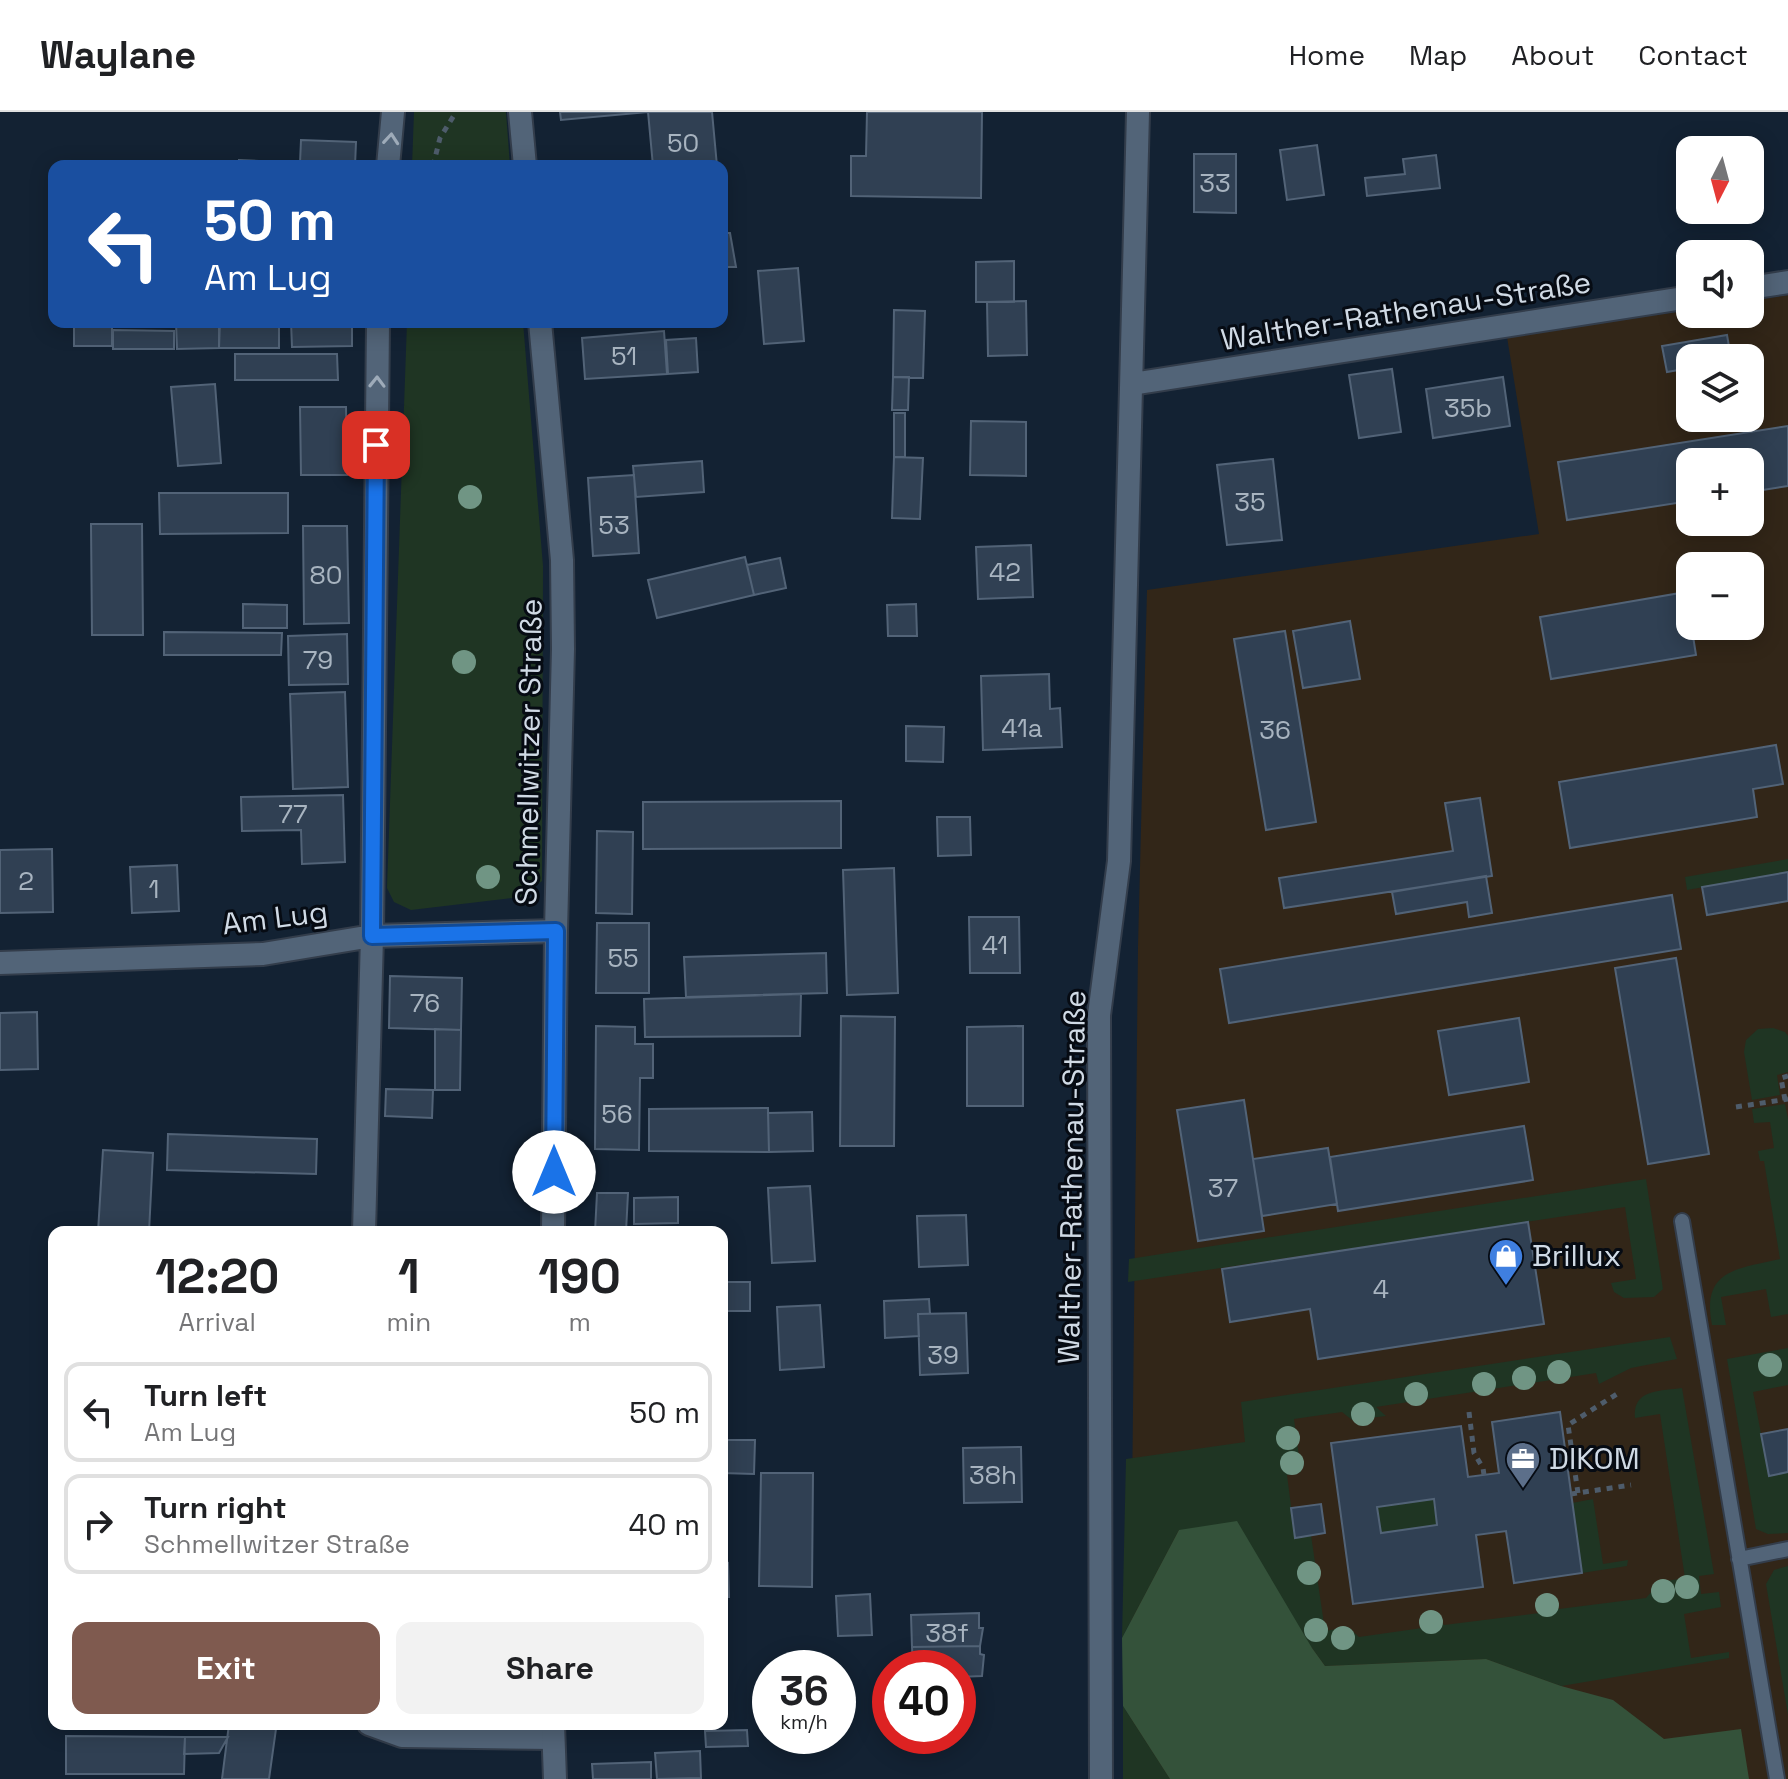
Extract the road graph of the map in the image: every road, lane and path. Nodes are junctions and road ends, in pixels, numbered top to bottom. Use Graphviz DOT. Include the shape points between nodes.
graph roads {
  1 [pos="393,112"];
  2 [pos="456,112"];
  3 [pos="520,112"];
  4 [pos="1138,112"];
  5 [pos="389,160"];
  6 [pos="434,160"];
  7 [pos="524,160"];
  8 [pos="1788,282"];
  9 [pos="1764,286"];
  10 [pos="1676,299"];
  11 [pos="378,328"];
  12 [pos="541,328"];
  13 [pos="1132,384"];
  14 [pos="556,931"];
  15 [pos="372,936"];
  16 [pos="0,963"];
  17 [pos="1788,1076"];
  18 [pos="1786,1099"];
  19 [pos="1736,1107"];
  20 [pos="1682,1221"];
  21 [pos="364,1226"];
  22 [pos="553,1226"];
  23 [pos="1584,1250"];
  24 [pos="1533,1258"];
  25 [pos="1620,1392"];
  26 [pos="1469,1412"];
  27 [pos="1484,1475"];
  28 [pos="1631,1485"];
  29 [pos="1788,1549"];
  30 [pos="1739,1559"];
  31 [pos="386,1730"];
  32 [pos="553,1731"];
  33 [pos="555,1779"];
  34 [pos="1101,1779"];
  35 [pos="1777,1779"];
  5 -- 1 [label="street, one-way"];
  2 -- 6 [label="path"];
  3 -- 7 [label="street"];
  4 -- 13 [label="street, Walther-Rathenau-Straße"];
  8 -- 9 [label="street"];
  10 -- 13 [label="street, Walther-Rathenau-Straße"];
  15 -- 11 [label="street, one-way"];
  12 -- 14 [label="street, Schmellwitzer Straße" via="562,560"];
  13 -- 34 [label="street, Walther-Rathenau-Straße" via="1119,861 1099,1015"];
  14 -- 15 [label="street, Am Lug"];
  14 -- 22 [label="street, Schmellwitzer Straße"];
  15 -- 16 [label="street, Am Lug" via="263,954"];
  15 -- 21 [label="street"];
  17 -- 18 [label="path" via="1781,1078"];
  18 -- 19 [label="path"];
  20 -- 30 [label="lane"];
  23 -- 24 [label="path"];
  25 -- 28 [label="path" via="1568,1425 1574,1493"];
  26 -- 27 [label="path" via="1474,1453"];
  29 -- 30 [label="lane"];
  30 -- 35 [label="lane"];
  31 -- 32 [label="street" via="402,1736"];
  32 -- 33 [label="street"];
}
